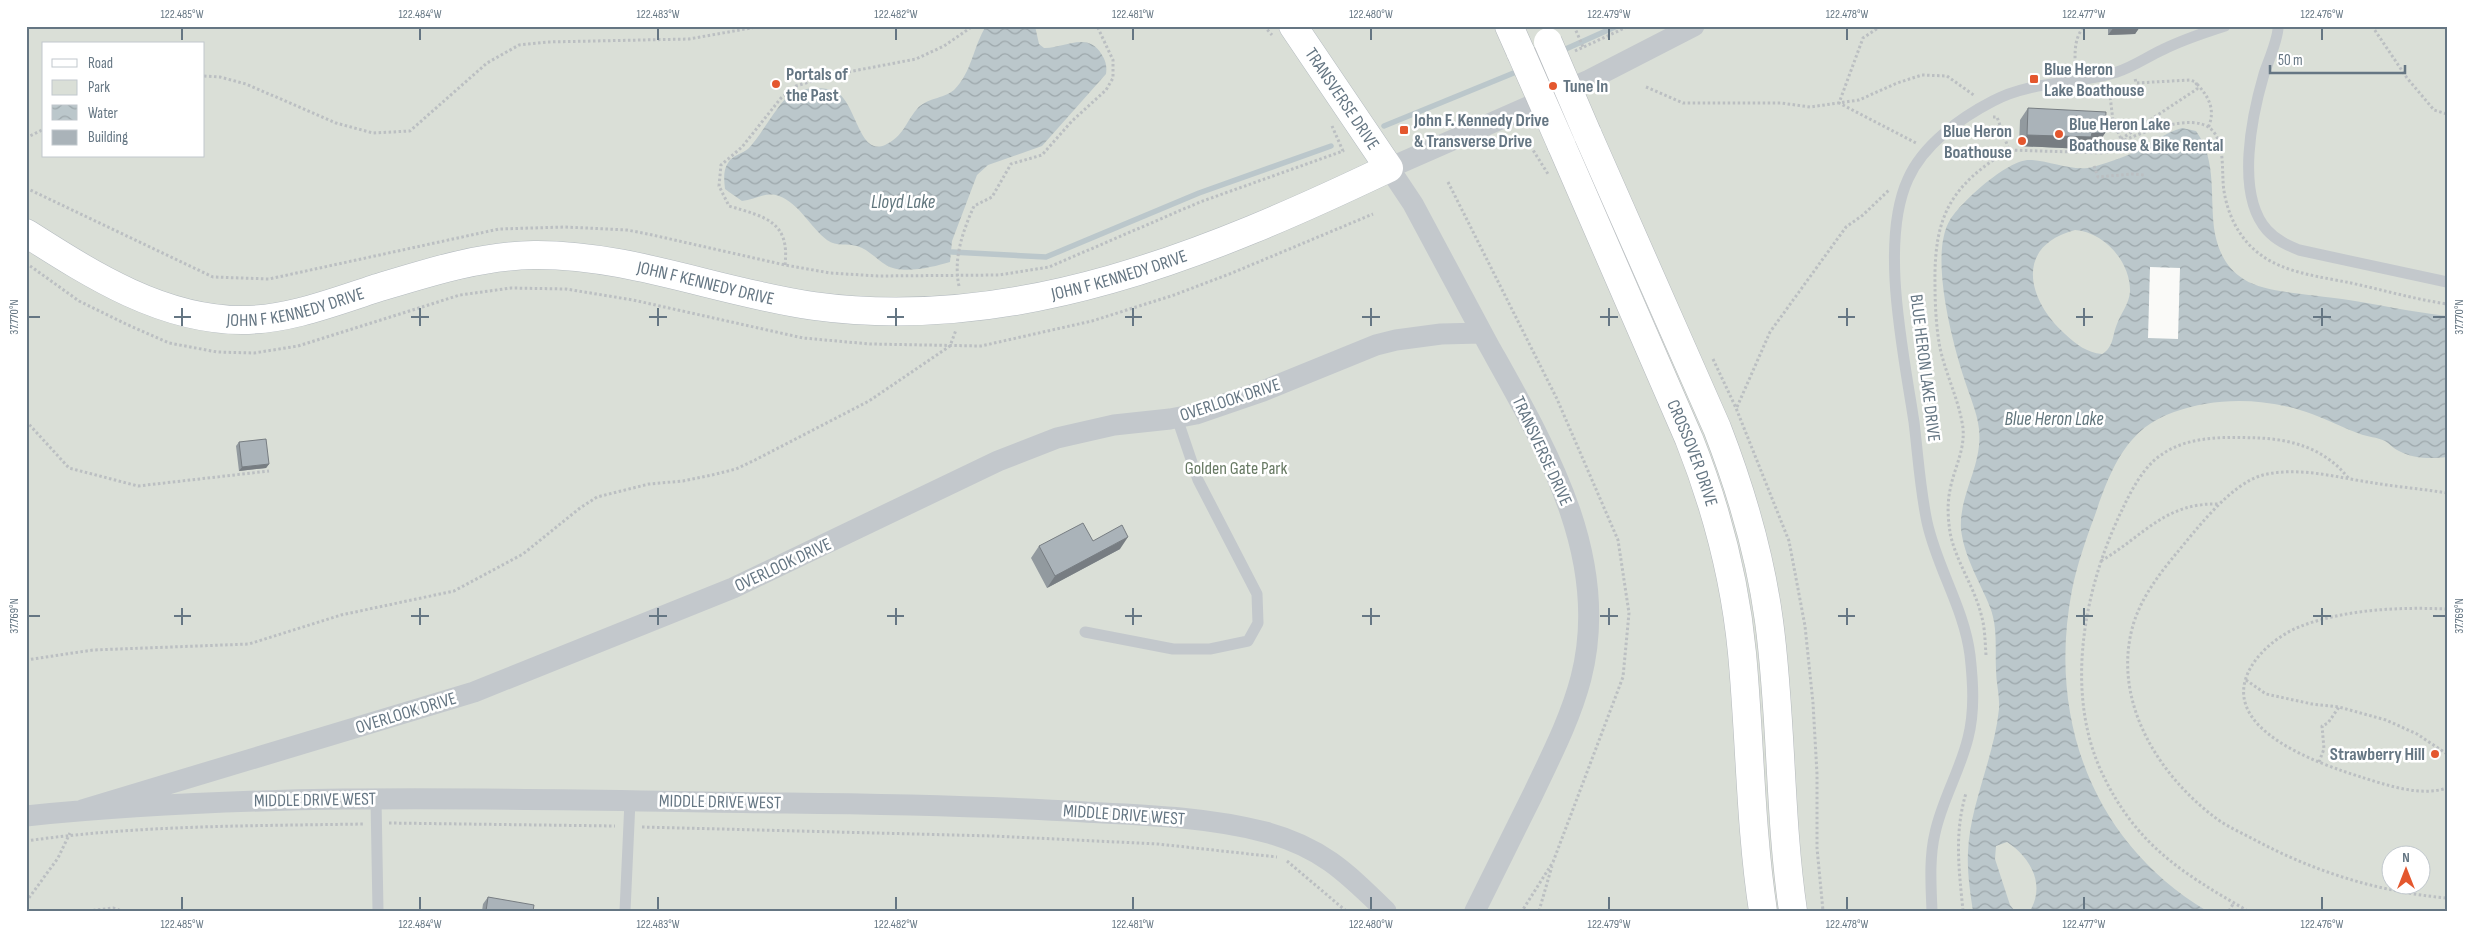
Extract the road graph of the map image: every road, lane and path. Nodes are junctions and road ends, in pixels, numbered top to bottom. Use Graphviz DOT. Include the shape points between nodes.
graph roads {
  1 [pos="762,26"];
  2 [pos="972,26"];
  3 [pos="1097,26"];
  4 [pos="1293,26"];
  5 [pos="1509,26"];
  6 [pos="1574,26"];
  7 [pos="1694,26"];
  8 [pos="1881,26"];
  9 [pos="2084,26"];
  10 [pos="2225,26"];
  11 [pos="2278,26"];
  12 [pos="2372,26"];
  13 [pos="1545,34"];
  14 [pos="1583,47"];
  15 [pos="2108,75"];
  16 [pos="205,76"];
  17 [pos="2135,78"];
  18 [pos="2197,84"];
  19 [pos="1646,87"];
  20 [pos="2110,98"];
  21 [pos="1839,104"];
  22 [pos="1981,107"];
  23 [pos="2447,114"];
  24 [pos="1332,126"];
  25 [pos="2208,128"];
  26 [pos="42,130"];
  27 [pos="26,138"];
  28 [pos="2120,138"];
  29 [pos="1528,142"];
  30 [pos="1929,149"];
  31 [pos="2010,150"];
  32 [pos="2094,166"];
  33 [pos="1389,168"];
  34 [pos="2145,175"];
  35 [pos="1549,176"];
  36 [pos="26,188"];
  37 [pos="1890,189"];
  38 [pos="1372,214"];
  39 [pos="26,233"];
  40 [pos="26,263"];
  41 [pos="784,265"];
  42 [pos="957,275"];
  43 [pos="2447,282"];
  44 [pos="964,309"];
  45 [pos="1482,333"];
  46 [pos="950,346"];
  47 [pos="1736,408"];
  48 [pos="1177,418"];
  49 [pos="26,421"];
  50 [pos="269,471"];
  51 [pos="2350,479"];
  52 [pos="2447,493"];
  53 [pos="2221,504"];
  54 [pos="2101,562"];
  55 [pos="2447,609"];
  56 [pos="1085,632"];
  57 [pos="26,660"];
  58 [pos="1987,660"];
  59 [pos="2245,680"];
  60 [pos="2340,707"];
  61 [pos="2447,754"];
  62 [pos="2319,762"];
  63 [pos="1967,787"];
  64 [pos="2447,788"];
  65 [pos="376,799"];
  66 [pos="630,801"];
  67 [pos="82,810"];
  68 [pos="26,816"];
  69 [pos="376,823"];
  70 [pos="629,826"];
  71 [pos="69,835"];
  72 [pos="26,841"];
  73 [pos="2447,898"];
  74 [pos="26,902"];
  75 [pos="2231,907"];
  76 [pos="88,911"];
  77 [pos="122,911"];
  78 [pos="378,911"];
  79 [pos="625,911"];
  80 [pos="1346,911"];
  81 [pos="1386,911"];
  82 [pos="1474,911"];
  83 [pos="1522,911"];
  84 [pos="1539,911"];
  85 [pos="1763,911"];
  86 [pos="1794,911"];
  87 [pos="1932,911"];
  88 [pos="1963,911"];
  89 [pos="2248,911"];
  1 -- 16 [label="path" via="690,39 519,45 487,63 410,131 372,133 336,123 246,84"];
  2 -- 41 [label="path" via="950,43 916,59 832,75 796,86 780,98 742,147 721,165 719,186 729,206 758,215 780,228 787,247"];
  3 -- 42 [label="path" via="1113,60 1113,78 1106,90 1042,155 1011,164 992,197 974,206 962,234"];
  4 -- 33 [label="main road, TRANSVERSE DRIVE"];
  5 -- 85 [label="main road, CROSSOVER DRIVE, bridge" via="1680,417 1720,535 1742,652"];
  6 -- 14 [label="path"];
  7 -- 33 [label="street" via="1589,80"];
  8 -- 21 [label="path" via="1864,38"];
  9 -- 15 [label="path" via="2078,33 2074,48 2075,62"];
  10 -- 15 [label="lane, BLUE HERON LAKE DRIVE" via="2174,44"];
  11 -- 43 [label="lane" via="2259,93 2250,146 2253,205 2266,228 2286,245 2299,250"];
  12 -- 23 [label="path" via="2406,78 2434,110"];
  13 -- 86 [label="main road, CROSSOVER DRIVE, bridge" via="1734,472 1752,536 1772,650"];
  15 -- 22 [label="lane, BLUE HERON LAKE DRIVE" via="2020,89"];
  17 -- 18 [label="path" via="2136,83 2186,79"];
  18 -- 25 [label="path" via="2212,109"];
  18 -- 28 [label="path" via="2193,93"];
  19 -- 21 [label="path" via="1683,104 1781,103 1810,107"];
  20 -- 28 [label="path" via="2113,121"];
  21 -- 22 [label="path" via="1859,100 1897,82 1922,75 1947,76"];
  21 -- 30 [label="path"];
  22 -- 30 [label="lane, BLUE HERON LAKE DRIVE"];
  22 -- 31 [label="path" via="1997,117"];
  24 -- 42 [label="path" via="1343,151 1200,202 1049,267 998,274"];
  26 -- 27 [label="path"];
  28 -- 31 [label="path" via="2119,148 2104,153"];
  29 -- 35 [label="path"];
  30 -- 87 [label="lane, BLUE HERON LAKE DRIVE" via="1908,180 1902,196 1896,236 1896,288 1924,505 1934,546 1966,632 1973,704 1968,737 1934,835"];
  31 -- 58 [label="path" via="1996,158 1956,195 1941,222 1935,265 1940,346 1963,430 1963,448 1950,490 1950,533 1981,613"];
  32 -- 34 [label="path" via="2098,177"];
  33 -- 44 [label="main road, JOHN F KENNEDY DRIVE" via="1238,234 1127,274 1038,299"];
  33 -- 45 [label="street, TRANSVERSE DRIVE" via="1413,204"];
  36 -- 41 [label="path" via="213,277 269,279 499,229 565,227 627,230"];
  37 -- 47 [label="path" via="1846,227 1770,332"];
  38 -- 46 [label="path" via="1232,273 1092,321 981,346"];
  39 -- 44 [label="main road, JOHN F KENNEDY DRIVE" via="133,295 189,314 216,318 244,320 295,312 458,264 546,255 610,262 751,295 820,307 885,311"];
  40 -- 46 [label="path" via="79,302 169,343 216,352 254,353 298,346 460,295 511,288 566,289 633,300 803,338"];
  41 -- 42 [label="path" via="852,275"];
  42 -- 44 [label="path"];
  45 -- 48 [label="street, OVERLOOK DRIVE" via="1441,334 1382,343 1229,404"];
  45 -- 82 [label="street, TRANSVERSE DRIVE" via="1525,411 1569,506 1583,553 1589,619 1581,679 1566,723"];
  46 -- 57 [label="path" via="869,401 736,469 597,497 523,554 454,590 341,615 249,644 93,650"];
  48 -- 56 [label="lane" via="1198,480 1257,594 1258,624 1248,640 1210,649 1173,649"];
  48 -- 67 [label="street, OVERLOOK DRIVE" via="1114,425 1058,438 998,460 733,588 482,689"];
  49 -- 50 [label="path" via="69,468 138,486"];
  51 -- 52 [label="path"];
  51 -- 53 [label="path" via="2300,472 2273,473 2250,480"];
  51 -- 54 [label="path" via="2319,452 2294,442 2229,438 2180,444 2160,455 2143,473 2118,519"];
  53 -- 54 [label="path" via="2193,506 2168,514"];
  53 -- 73 [label="path" via="2157,578 2145,596 2132,629 2130,684 2135,712 2147,739 2191,796 2230,827 2300,862 2357,882 2395,892"];
  54 -- 75 [label="path" via="2088,613 2083,657 2086,714 2094,752 2112,791 2142,836 2166,859"];
  55 -- 59 [label="path" via="2375,611 2303,625 2270,646 2253,663"];
  59 -- 60 [label="path" via="2266,694"];
  59 -- 62 [label="path" via="2249,710 2260,727 2287,748"];
  60 -- 61 [label="path" via="2386,720 2417,734"];
  60 -- 62 [label="path" via="2328,724 2322,726 2324,749"];
  62 -- 64 [label="path" via="2366,779 2398,786 2424,791"];
  63 -- 88 [label="path" via="1957,842"];
  65 -- 66 [label="street, MIDDLE DRIVE WEST"];
  65 -- 67 [label="street, MIDDLE DRIVE WEST" via="196,803"];
  65 -- 69 [label="lane"];
  66 -- 70 [label="lane"];
  66 -- 81 [label="street, MIDDLE DRIVE WEST" via="961,806 1128,814 1226,825 1268,833 1320,853 1346,872"];
  67 -- 68 [label="street, MIDDLE DRIVE WEST"];
  67 -- 71 [label="path"];
  69 -- 70 [label="path"];
  69 -- 71 [label="path" via="172,827"];
  69 -- 78 [label="lane"];
  70 -- 79 [label="lane"];
  70 -- 80 [label="path" via="1158,844 1283,858"];
  71 -- 72 [label="path"];
  71 -- 74 [label="path" via="58,858"];
  75 -- 89 [label="path"];
  76 -- 77 [label="path" via="113,908"];
  83 -- 84 [label="path" via="1553,862"];
}
